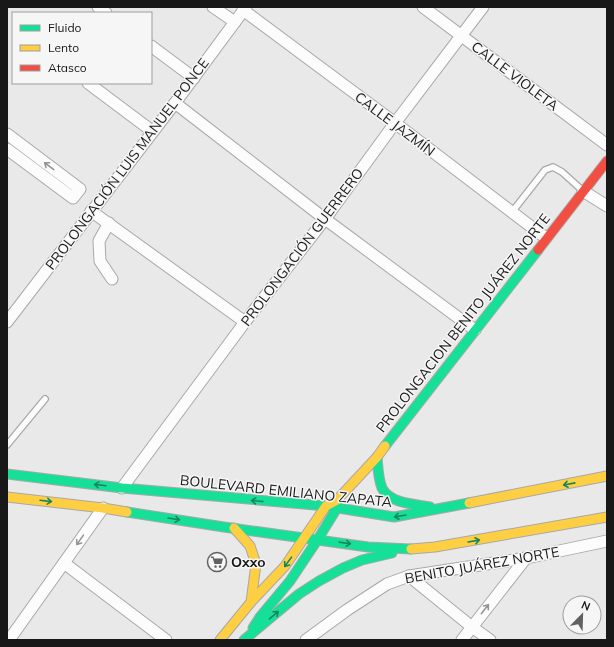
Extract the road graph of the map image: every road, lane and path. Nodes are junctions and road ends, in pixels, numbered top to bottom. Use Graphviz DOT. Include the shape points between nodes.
graph roads {
  1 [pos="213,7"];
  2 [pos="423,7"];
  3 [pos="483,7"];
  4 [pos="245,9"];
  5 [pos="235,22"];
  6 [pos="461,36"];
  7 [pos="152,47"];
  8 [pos="194,78"];
  9 [pos="89,84"];
  10 [pos="175,103"];
  11 [pos="395,123"];
  12 [pos="152,131"];
  13 [pos="7,134"];
  14 [pos="607,144"];
  15 [pos="7,149"];
  16 [pos="607,161"];
  17 [pos="583,191"];
  18 [pos="607,206"];
  19 [pos="91,211"];
  20 [pos="512,212"];
  21 [pos="325,219"];
  22 [pos="109,223"];
  23 [pos="546,238"];
  24 [pos="112,279"];
  25 [pos="7,322"];
  26 [pos="245,322"];
  27 [pos="475,330"];
  28 [pos="45,399"];
  29 [pos="7,445"];
  30 [pos="377,457"];
  31 [pos="7,474"];
  32 [pos="607,476"];
  33 [pos="122,488"];
  34 [pos="7,497"];
  35 [pos="337,504"];
  36 [pos="326,506"];
  37 [pos="103,508"];
  38 [pos="440,508"];
  39 [pos="607,517"];
  40 [pos="234,528"];
  41 [pos="305,538"];
  42 [pos="606,538"];
  43 [pos="318,539"];
  44 [pos="406,550"];
  45 [pos="526,558"];
  46 [pos="64,563"];
  47 [pos="410,576"];
  48 [pos="251,602"];
  49 [pos="472,627"];
  50 [pos="9,640"];
  51 [pos="166,640"];
  52 [pos="220,640"];
  53 [pos="244,640"];
  54 [pos="306,640"];
  55 [pos="462,640"];
  56 [pos="490,640"];
  1 -- 5 [label="street"];
  2 -- 6 [label="street, CALLE VIOLETA"];
  3 -- 6 [label="street, PROLONGACIÓN GUERRERO"];
  4 -- 5 [label="street, PROLONGACIÓN LUIS MANUEL PONCE"];
  4 -- 11 [label="street, CALLE JAZMÍN"];
  5 -- 8 [label="street, PROLONGACIÓN LUIS MANUEL PONCE"];
  6 -- 11 [label="street, PROLONGACIÓN GUERRERO"];
  6 -- 14 [label="street, CALLE VIOLETA"];
  7 -- 8 [label="street"];
  8 -- 10 [label="street, PROLONGACIÓN LUIS MANUEL PONCE"];
  9 -- 12 [label="street"];
  10 -- 12 [label="street, PROLONGACIÓN LUIS MANUEL PONCE"];
  10 -- 21 [label="street"];
  11 -- 20 [label="street, CALLE JAZMÍN"];
  11 -- 21 [label="street, PROLONGACIÓN GUERRERO"];
  12 -- 19 [label="street, PROLONGACIÓN LUIS MANUEL PONCE"];
  15 -- 13 [label="street, one-way" via="73,198 80,189"];
  16 -- 17 [label="main road, PROLONGACION BENITO JUÁREZ NORTE"];
  17 -- 18 [label="street"];
  17 -- 20 [label="lane" via="553,167 545,170"];
  17 -- 23 [label="main road, PROLONGACION BENITO JUÁREZ NORTE"];
  19 -- 22 [label="street"];
  19 -- 25 [label="street, PROLONGACIÓN LUIS MANUEL PONCE"];
  20 -- 23 [label="street, CALLE JAZMÍN"];
  21 -- 26 [label="street, PROLONGACIÓN GUERRERO"];
  21 -- 27 [label="street"];
  22 -- 24 [label="street" via="99,241 100,261"];
  22 -- 26 [label="street"];
  23 -- 27 [label="main road, PROLONGACION BENITO JUÁREZ NORTE"];
  26 -- 33 [label="street, PROLONGACIÓN GUERRERO"];
  27 -- 30 [label="main road, PROLONGACION BENITO JUÁREZ NORTE"];
  28 -- 29 [label="lane"];
  30 -- 35 [label="main road, PROLONGACION BENITO JUÁREZ NORTE"];
  30 -- 38 [label="main road" via="383,490 392,498"];
  33 -- 31 [label="main road, BOULEVARD EMILIANO ZAPATA, one-way"];
  32 -- 38 [label="main road, BOULEVARD EMILIANO ZAPATA, one-way"];
  36 -- 33 [label="main road, BOULEVARD EMILIANO ZAPATA, one-way"];
  34 -- 37 [label="main road, one-way"];
  35 -- 36 [label="main road, BOULEVARD EMILIANO ZAPATA"];
  38 -- 35 [label="main road, BOULEVARD EMILIANO ZAPATA, one-way" via="394,517"];
  35 -- 43 [label="main road, PROLONGACION BENITO JUÁREZ NORTE"];
  36 -- 41 [label="main road"];
  37 -- 40 [label="main road, one-way"];
  37 -- 46 [label="street, one-way"];
  44 -- 39 [label="main road, one-way" via="435,548"];
  40 -- 41 [label="main road"];
  40 -- 48 [label="main road" via="250,546 256,564"];
  41 -- 43 [label="main road"];
  41 -- 48 [label="main road, one-way" via="285,566"];
  42 -- 45 [label="street, BENITO JUÁREZ NORTE"];
  43 -- 44 [label="main road, one-way"];
  43 -- 53 [label="main road, PROLONGACION BENITO JUÁREZ NORTE" via="290,581"];
  53 -- 44 [label="main road, one-way" via="299,594 319,581 362,560"];
  45 -- 47 [label="street, BENITO JUÁREZ NORTE"];
  49 -- 45 [label="street, one-way"];
  46 -- 50 [label="street"];
  46 -- 51 [label="street"];
  47 -- 49 [label="street"];
  47 -- 54 [label="street, BENITO JUÁREZ NORTE" via="387,584"];
  48 -- 52 [label="main road"];
  49 -- 55 [label="street"];
  49 -- 56 [label="street"];
}
